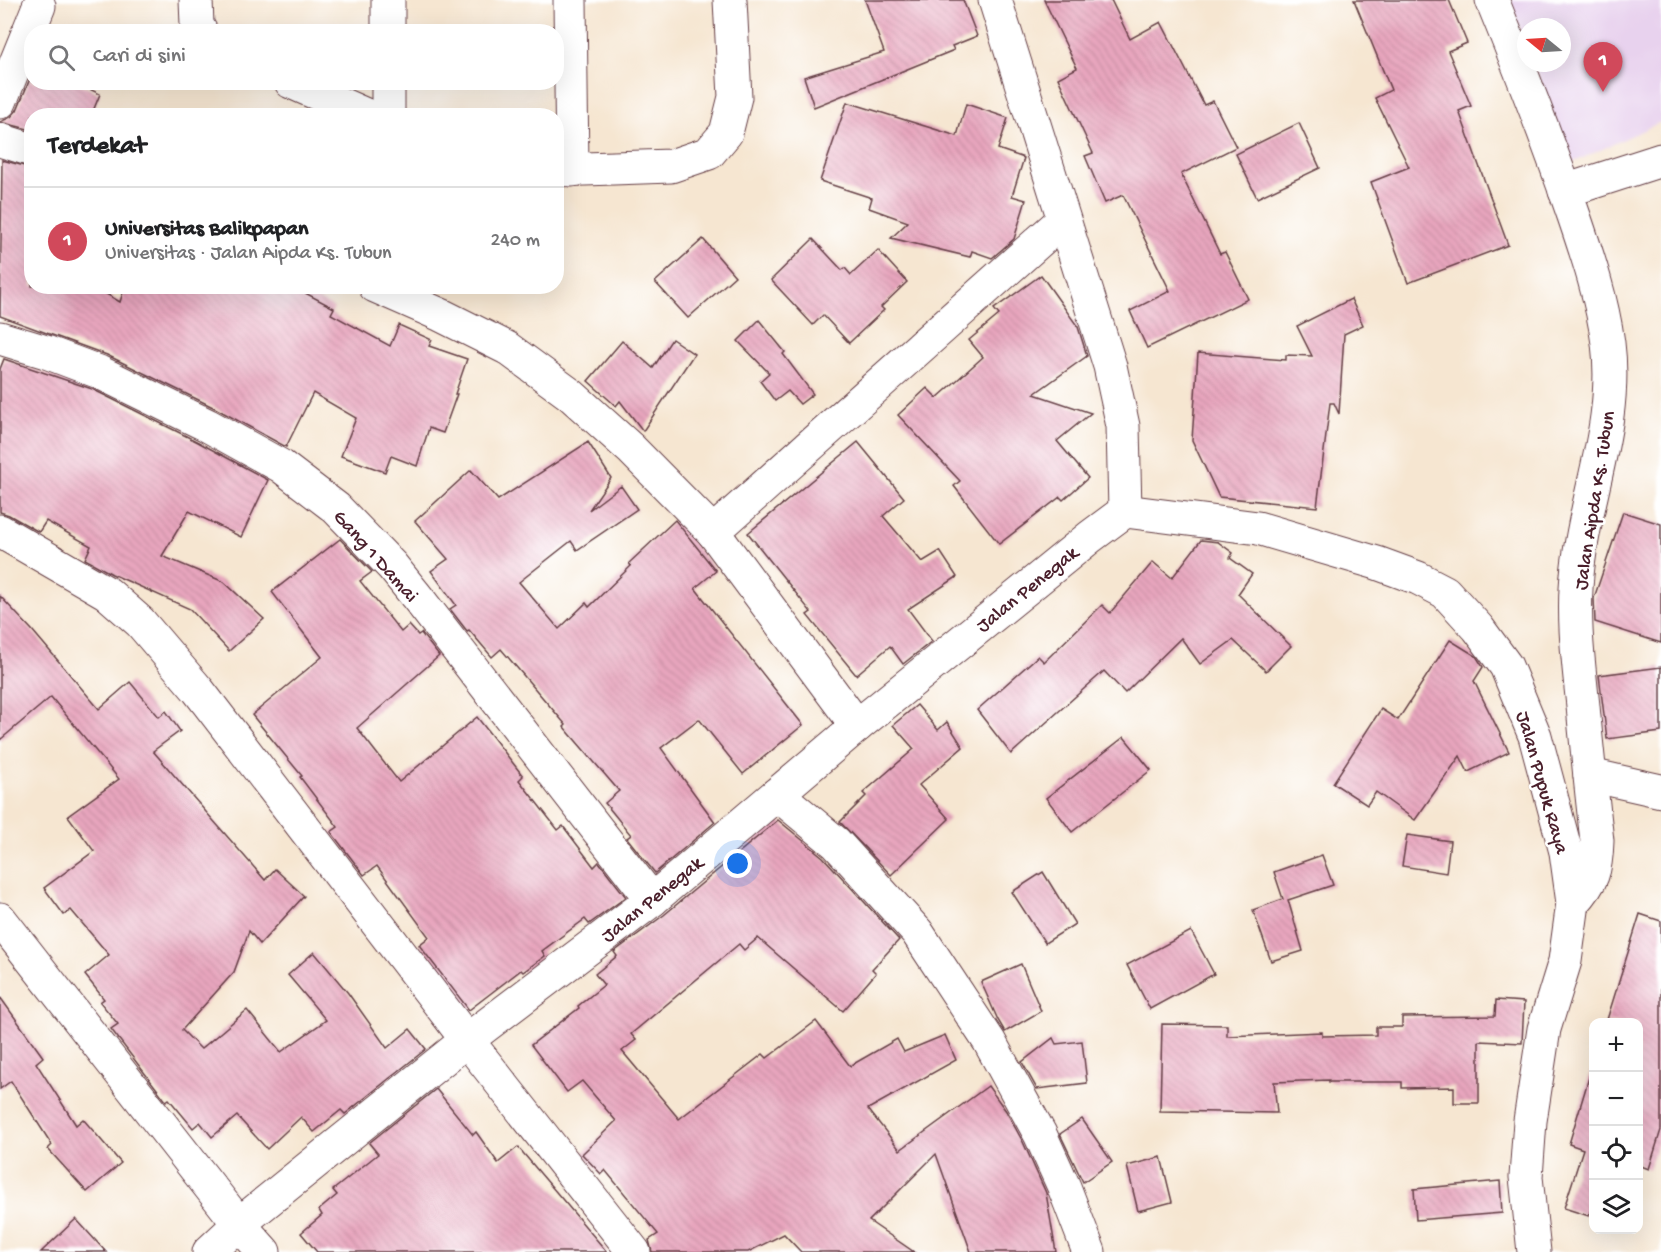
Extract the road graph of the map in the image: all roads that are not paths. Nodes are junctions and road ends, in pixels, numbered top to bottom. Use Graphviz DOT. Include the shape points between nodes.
graph roads {
  1 [pos="196,0"];
  2 [pos="388,0"];
  3 [pos="570,0"];
  4 [pos="730,0"];
  5 [pos="995,0"];
  6 [pos="1492,0"];
  7 [pos="39,6"];
  8 [pos="32,24"];
  9 [pos="197,24"];
  10 [pos="388,24"];
  11 [pos="24,43"];
  12 [pos="309,90"];
  13 [pos="388,90"];
  14 [pos="0,102"];
  15 [pos="350,108"];
  16 [pos="388,108"];
  17 [pos="0,140"];
  18 [pos="24,148"];
  19 [pos="1661,160"];
  20 [pos="564,170"];
  21 [pos="1565,191"];
  22 [pos="1063,220"];
  23 [pos="393,294"];
  24 [pos="0,338"];
  25 [pos="1125,511"];
  26 [pos="0,531"];
  27 [pos="713,532"];
  28 [pos="857,726"];
  29 [pos="1590,774"];
  30 [pos="1661,791"];
  31 [pos="777,794"];
  32 [pos="652,900"];
  33 [pos="1573,903"];
  34 [pos="4,932"];
  35 [pos="466,1040"];
  36 [pos="239,1224"];
  37 [pos="209,1252"];
  38 [pos="264,1252"];
  39 [pos="634,1252"];
  40 [pos="1089,1252"];
  41 [pos="1534,1252"];
  1 -- 9 [label="street"];
  2 -- 10 [label="street"];
  3 -- 20 [label="street"];
  4 -- 20 [label="street" via="735,97 726,133 709,153 671,166"];
  5 -- 22 [label="street"];
  6 -- 21 [label="street, Jalan Aipda Ks. Tubun"];
  7 -- 8 [label="street"];
  11 -- 14 [label="street"];
  12 -- 15 [label="street"];
  13 -- 16 [label="street"];
  17 -- 18 [label="street"];
  19 -- 21 [label="street"];
  21 -- 29 [label="street, Jalan Aipda Ks. Tubun" via="1601,307 1610,373 1608,419 1578,567 1579,673"];
  22 -- 25 [label="street" via="1110,366 1121,416"];
  22 -- 27 [label="street"];
  23 -- 27 [label="street" via="507,348 571,395"];
  24 -- 32 [label="street, Gang 1 Damai" via="99,372 198,420 281,466 336,508 417,597"];
  25 -- 28 [label="street, Jalan Penegak"];
  25 -- 33 [label="street, Jalan Pupuk Raya" via="1258,528 1377,563 1446,592 1506,666 1523,706 1555,807"];
  26 -- 35 [label="street" via="107,593 140,622 198,690"];
  27 -- 28 [label="street"];
  28 -- 31 [label="street, Jalan Penegak"];
  29 -- 30 [label="street"];
  29 -- 33 [label="street, Jalan Aipda Ks. Tubun" via="1596,862 1592,879"];
  31 -- 32 [label="street, Jalan Penegak"];
  31 -- 40 [label="street" via="836,843 917,932 989,1041 1040,1134"];
  32 -- 35 [label="street, Jalan Penegak"];
  33 -- 41 [label="street, Jalan Pupuk Raya" via="1565,961 1544,1029 1530,1121 1526,1176"];
  34 -- 36 [label="street"];
  35 -- 36 [label="street, Jalan Penegak"];
  35 -- 39 [label="street"];
  36 -- 37 [label="street, Jalan Penegak"];
  36 -- 38 [label="street"];
}
